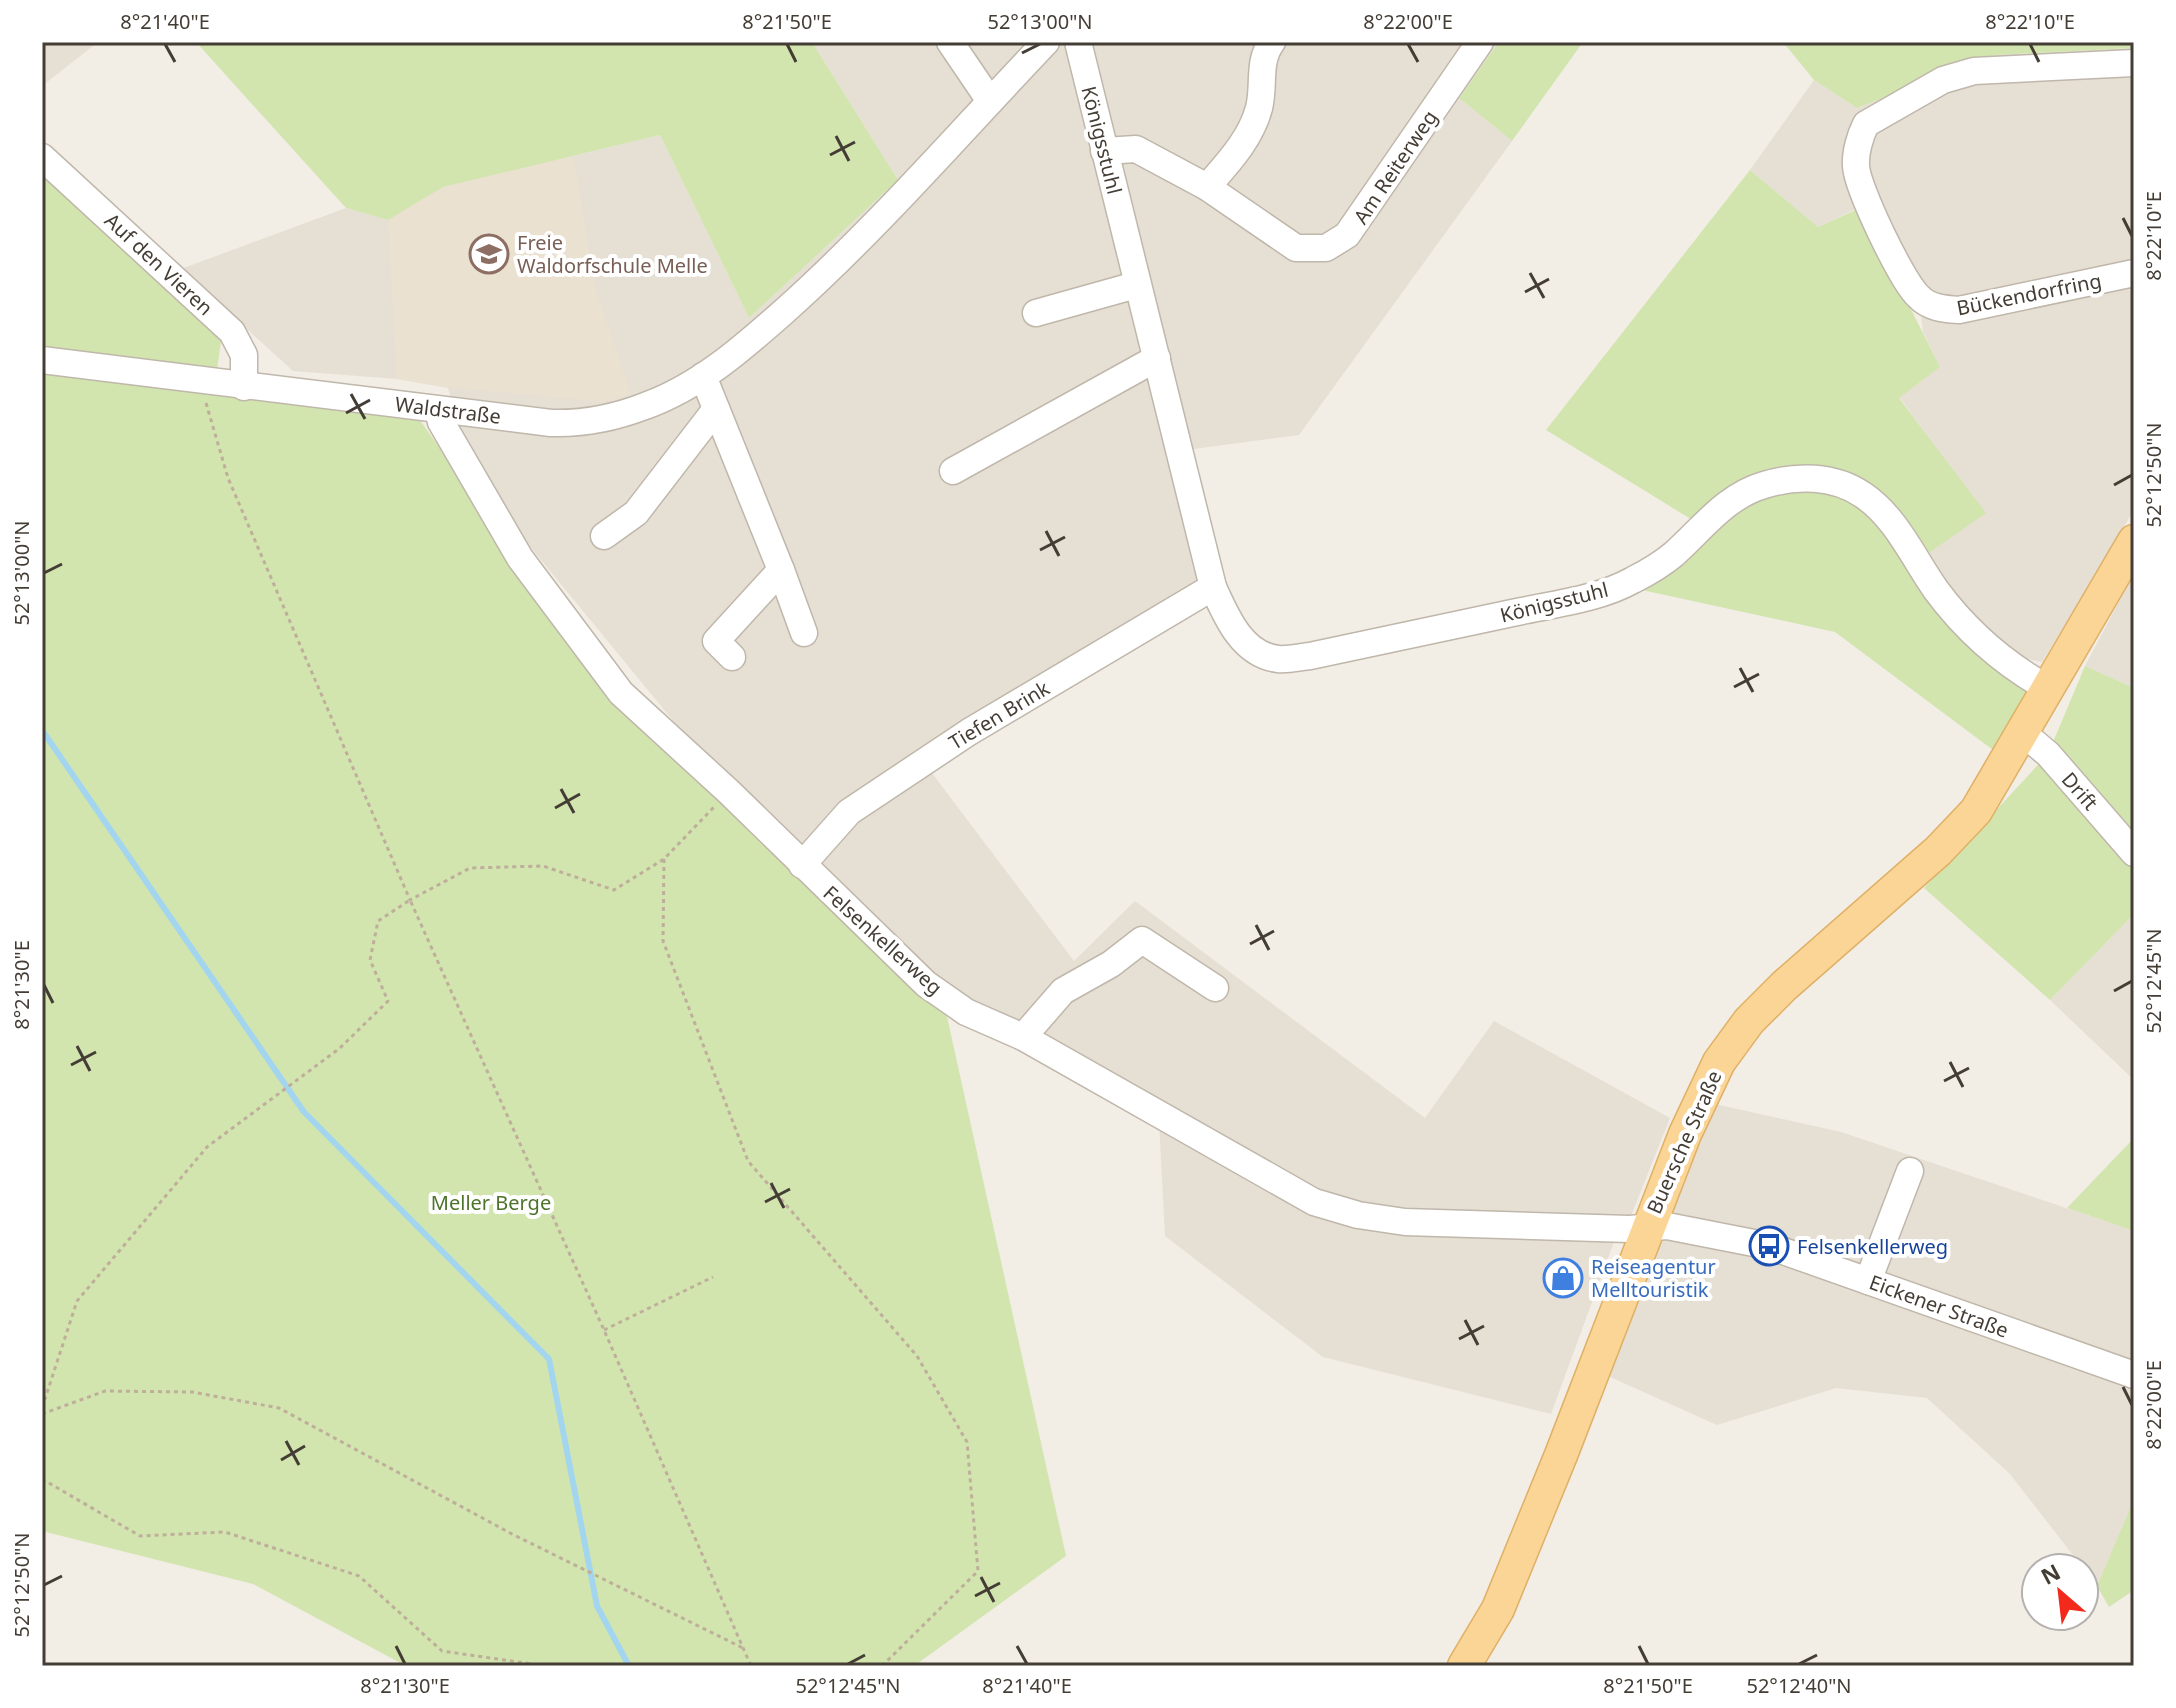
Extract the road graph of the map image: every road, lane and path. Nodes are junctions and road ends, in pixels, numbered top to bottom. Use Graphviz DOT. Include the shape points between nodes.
graph roads {
  1 [pos="950,42"];
  2 [pos="1046,42"];
  3 [pos="1078,42"];
  4 [pos="1272,42"];
  5 [pos="1480,42"];
  6 [pos="2134,63"];
  7 [pos="990,101"];
  8 [pos="1104,151"];
  9 [pos="42,157"];
  10 [pos="1207,187"];
  11 [pos="2134,273"];
  12 [pos="1136,285"];
  13 [pos="1036,313"];
  14 [pos="1157,358"];
  15 [pos="42,360"];
  16 [pos="703,376"];
  17 [pos="199,380"];
  18 [pos="244,387"];
  19 [pos="716,409"];
  20 [pos="438,410"];
  21 [pos="953,471"];
  22 [pos="604,536"];
  23 [pos="2134,541"];
  24 [pos="781,570"];
  25 [pos="1213,587"];
  26 [pos="804,633"];
  27 [pos="732,657"];
  28 [pos="2049,689"];
  29 [pos="2023,733"];
  30 [pos="729,792"];
  31 [pos="2134,853"];
  32 [pos="664,859"];
  33 [pos="802,865"];
  34 [pos="410,900"];
  35 [pos="1215,988"];
  36 [pos="1023,1037"];
  37 [pos="1910,1171"];
  38 [pos="1647,1226"];
  39 [pos="713,1277"];
  40 [pos="1868,1281"];
  41 [pos="604,1330"];
  42 [pos="2134,1375"];
  43 [pos="42,1408"];
  44 [pos="42,1414"];
  45 [pos="42,1479"];
  46 [pos="743,1648"];
  47 [pos="546,1666"];
  48 [pos="751,1666"];
  49 [pos="882,1666"];
  50 [pos="1464,1666"];
  1 -- 7 [label="street"];
  2 -- 7 [label="street, Waldstraße"];
  3 -- 8 [label="street, Königsstuhl"];
  4 -- 10 [label="street" via="1264,53 1259,110 1240,148"];
  5 -- 10 [label="street, Am Reiterweg" via="1347,235 1326,248 1296,248"];
  6 -- 11 [label="street, Bückendorfring" via="1974,71 1943,80 1866,124 1856,165 1860,185 1906,280 1937,308 1959,310"];
  7 -- 16 [label="street, Waldstraße" via="846,256"];
  8 -- 10 [label="street, Am Reiterweg" via="1136,149"];
  8 -- 12 [label="street, Königsstuhl"];
  9 -- 18 [label="street, Auf den Vieren" via="232,332 244,355"];
  12 -- 13 [label="street"];
  12 -- 14 [label="street, Königsstuhl"];
  14 -- 21 [label="street"];
  14 -- 25 [label="street, Königsstuhl"];
  15 -- 17 [label="street, Waldstraße"];
  16 -- 19 [label="street"];
  16 -- 20 [label="street, Waldstraße" via="647,406 580,424"];
  17 -- 18 [label="street, Waldstraße"];
  17 -- 34 [label="path" via="233,492"];
  18 -- 20 [label="street, Waldstraße"];
  19 -- 22 [label="street" via="636,513"];
  19 -- 24 [label="street"];
  20 -- 30 [label="street, Felsenkellerweg" via="520,558 621,693"];
  23 -- 28 [label="main road, Buersche Straße"];
  24 -- 26 [label="street"];
  24 -- 27 [label="street" via="716,641"];
  25 -- 28 [label="street, Königsstuhl" via="1248,648 1277,659 1310,656 1583,598 1632,581 1671,556 1719,509 1749,489 1804,477 1862,494 1885,514 1968,630 2004,662"];
  25 -- 33 [label="street, Tiefen Brink" via="969,732 849,812"];
  28 -- 29 [label="main road, Buersche Straße"];
  29 -- 31 [label="street, Drift" via="2048,754"];
  29 -- 38 [label="main road, Buersche Straße" via="1976,811 1749,1021 1702,1093"];
  30 -- 32 [label="path"];
  30 -- 33 [label="street, Felsenkellerweg"];
  32 -- 34 [label="path" via="614,890 543,866 470,868"];
  32 -- 49 [label="path" via="663,941 748,1161 917,1356 967,1442 978,1571"];
  33 -- 36 [label="street, Felsenkellerweg" via="926,984 966,1012"];
  34 -- 41 [label="path"];
  34 -- 43 [label="path" via="378,921 370,960 388,1001 340,1048 207,1147 77,1301"];
  35 -- 36 [label="street" via="1142,940 1063,991"];
  36 -- 38 [label="street, Felsenkellerweg" via="1314,1202 1405,1222"];
  37 -- 40 [label="street"];
  38 -- 40 [label="street, Eickener Straße" via="1769,1246"];
  38 -- 50 [label="main road, Buersche Straße" via="1498,1609"];
  39 -- 41 [label="path"];
  40 -- 42 [label="street, Eickener Straße"];
  41 -- 46 [label="path"];
  44 -- 46 [label="path" via="105,1391 192,1392 279,1408 512,1534"];
  45 -- 47 [label="path" via="140,1536 225,1532 359,1576 442,1651"];
  46 -- 48 [label="path"];
}
